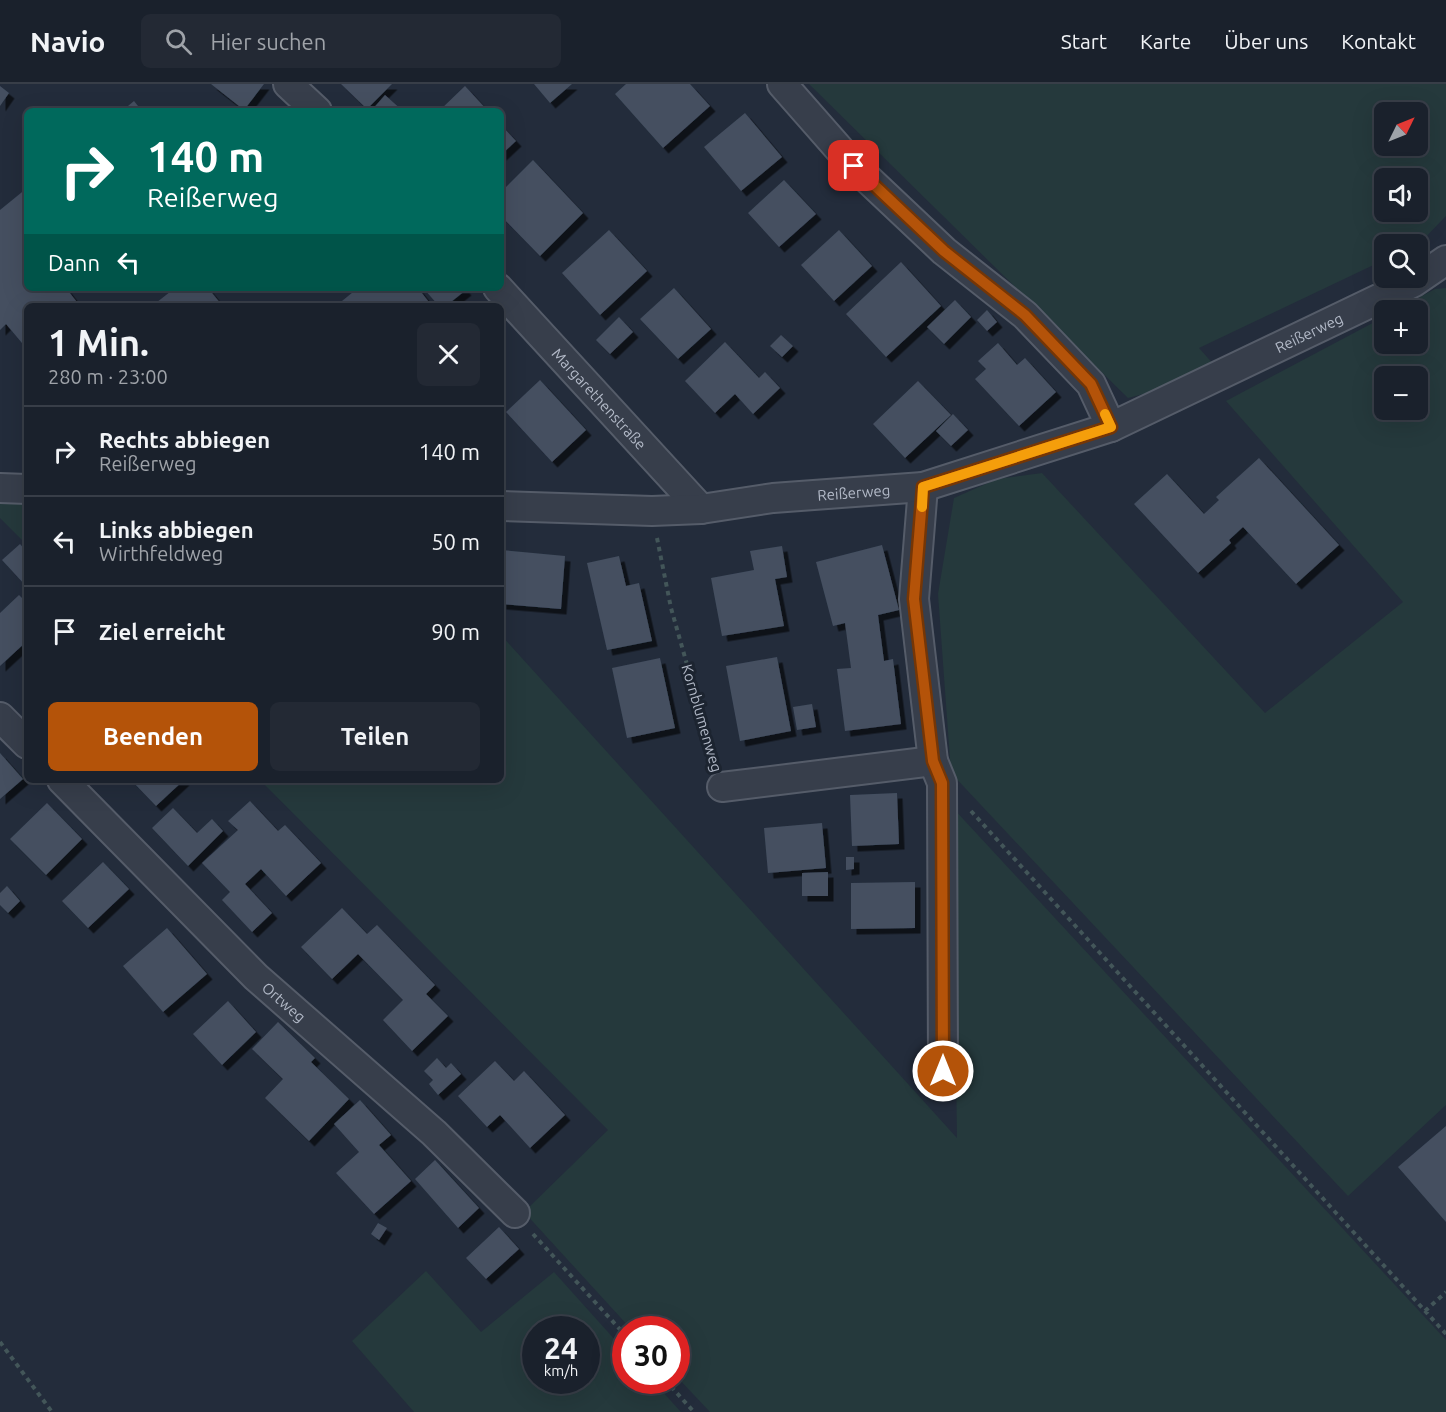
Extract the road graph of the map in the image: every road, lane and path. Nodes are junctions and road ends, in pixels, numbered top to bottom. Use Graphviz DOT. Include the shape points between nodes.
graph roads {
  1 [pos="288,84"];
  2 [pos="782,84"];
  3 [pos="314,108"];
  4 [pos="1446,261"];
  5 [pos="501,291"];
  6 [pos="1111,427"];
  7 [pos="923,487"];
  8 [pos="0,488"];
  9 [pos="24,489"];
  10 [pos="504,506"];
  11 [pos="701,509"];
  12 [pos="652,511"];
  13 [pos="0,717"];
  14 [pos="24,741"];
  15 [pos="938,772"];
  16 [pos="65,783"];
  17 [pos="722,787"];
  18 [pos="943,1071"];
  19 [pos="515,1213"];
  20 [pos="1446,1292"];
  21 [pos="1425,1311"];
  22 [pos="612,1320"];
  23 [pos="1446,1334"];
  24 [pos="0,1342"];
  25 [pos="678,1394"];
  26 [pos="52,1412"];
  27 [pos="694,1412"];
  1 -- 3 [label="street"];
  2 -- 6 [label="street" via="854,166 944,251 1025,315 1091,384"];
  4 -- 6 [label="street, Reißerweg" via="1414,282"];
  5 -- 11 [label="street, Margarethenstraße"];
  6 -- 7 [label="street, Reißerweg"];
  7 -- 11 [label="street, Reißerweg" via="773,498"];
  7 -- 15 [label="street" via="914,599"];
  8 -- 9 [label="street"];
  10 -- 12 [label="street, Reißerweg"];
  11 -- 12 [label="street, Reißerweg"];
  12 -- 17 [label="path, Kornblumenweg" via="671,608"];
  13 -- 14 [label="street"];
  15 -- 17 [label="street, Kornblumenweg"];
  15 -- 18 [label="street"];
  15 -- 21 [label="path"];
  16 -- 19 [label="street, Ortweg" via="256,977 435,1133"];
  19 -- 22 [label="path"];
  20 -- 21 [label="path"];
  21 -- 23 [label="path"];
  24 -- 26 [label="path"];
  25 -- 27 [label="path"];
}
